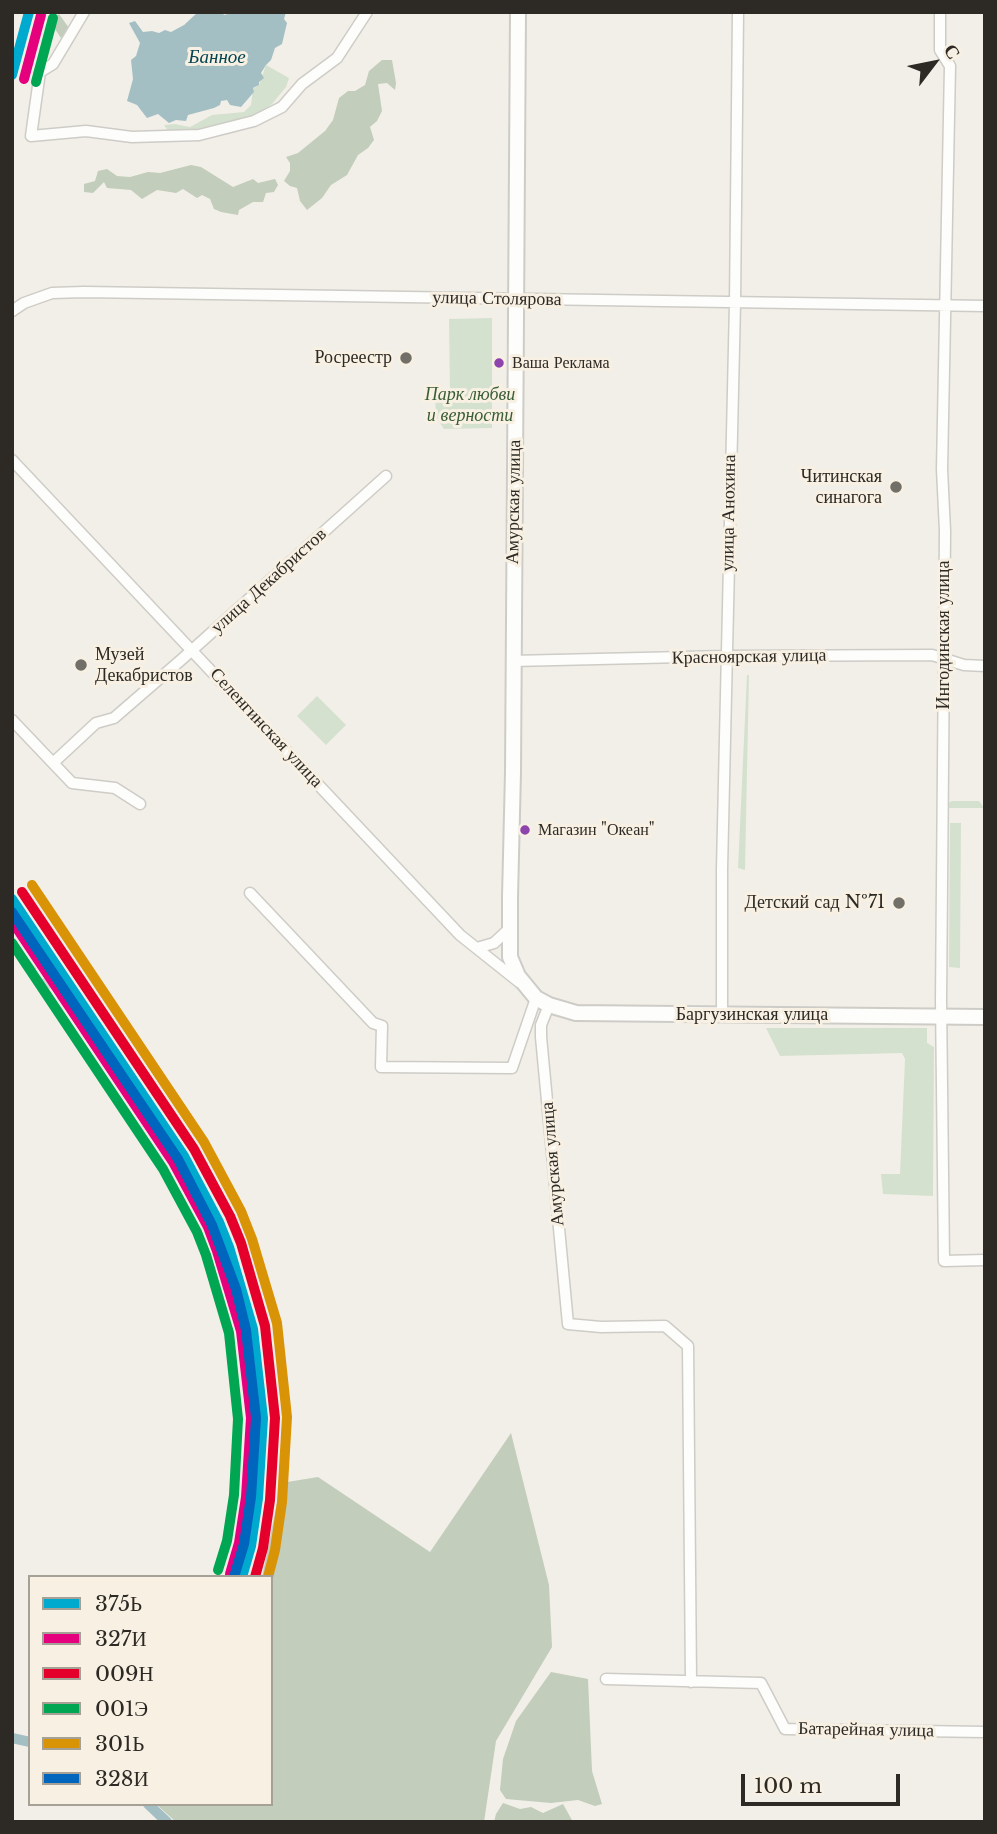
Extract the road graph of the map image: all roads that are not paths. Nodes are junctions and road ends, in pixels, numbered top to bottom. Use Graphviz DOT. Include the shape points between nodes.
graph roads {
  1 [pos="84,12"];
  2 [pos="367,12"];
  3 [pos="518,12"];
  4 [pos="738,12"];
  5 [pos="940,12"];
  6 [pos="516,299"];
  7 [pos="735,303"];
  8 [pos="947,306"];
  9 [pos="985,306"];
  10 [pos="12,311"];
  11 [pos="12,460"];
  12 [pos="386,476"];
  13 [pos="193,650"];
  14 [pos="727,656"];
  15 [pos="944,659"];
  16 [pos="512,661"];
  17 [pos="985,666"];
  18 [pos="12,720"];
  19 [pos="54,763"];
  20 [pos="140,804"];
  21 [pos="250,893"];
  22 [pos="510,928"];
  23 [pos="477,948"];
  24 [pos="537,997"];
  25 [pos="722,1015"];
  26 [pos="941,1017"];
  27 [pos="985,1017"];
  28 [pos="985,1260"];
  29 [pos="606,1679"];
  30 [pos="691,1682"];
  31 [pos="985,1731"];
  1 -- 2 [label="street" via="53,64 40,72 31,136 86,131 200,135 254,121 282,107 302,84 337,58"];
  3 -- 6 [label="main road, Амурская улица"];
  4 -- 7 [label="street, улица Анохина"];
  5 -- 8 [label="street, Ингодинская улица" via="940,50 950,66"];
  6 -- 7 [label="street, улица Столярова"];
  6 -- 10 [label="street, улица Столярова" via="84,292 52,293"];
  6 -- 16 [label="main road, Амурская улица"];
  7 -- 8 [label="street, улица Столярова"];
  7 -- 14 [label="street, улица Анохина"];
  8 -- 9 [label="street, улица Столярова"];
  8 -- 15 [label="street, Ингодинская улица" via="942,468"];
  11 -- 13 [label="street, Селенгинская улица"];
  12 -- 13 [label="street, улица Декабристов"];
  13 -- 19 [label="street, улица Декабристов" via="114,718 96,723"];
  13 -- 23 [label="street, Селенгинская улица"];
  14 -- 15 [label="street, Красноярская улица" via="932,655"];
  14 -- 16 [label="street, Красноярская улица"];
  14 -- 25 [label="street, улица Анохина"];
  15 -- 17 [label="street, Красноярская улица"];
  15 -- 26 [label="street, Ингодинская улица"];
  16 -- 22 [label="main road, Амурская улица"];
  18 -- 19 [label="street"];
  19 -- 20 [label="street" via="72,783 115,788"];
  21 -- 24 [label="street" via="373,1023 382,1026 381,1067 512,1068"];
  22 -- 23 [label="street" via="494,943"];
  22 -- 24 [label="main road, Амурская улица" via="510,957 518,976"];
  23 -- 24 [label="street, Селенгинская улица"];
  24 -- 25 [label="main road, Баргузинская улица" via="576,1013"];
  24 -- 30 [label="street, Амурская улица" via="568,1324 665,1326 688,1346"];
  25 -- 26 [label="main road, Баргузинская улица"];
  26 -- 27 [label="main road, Баргузинская улица"];
  26 -- 28 [label="street, Ингодинская улица" via="944,1261"];
  29 -- 30 [label="street, Батарейная улица"];
  30 -- 31 [label="street, Батарейная улица" via="761,1683 785,1729"];
}
